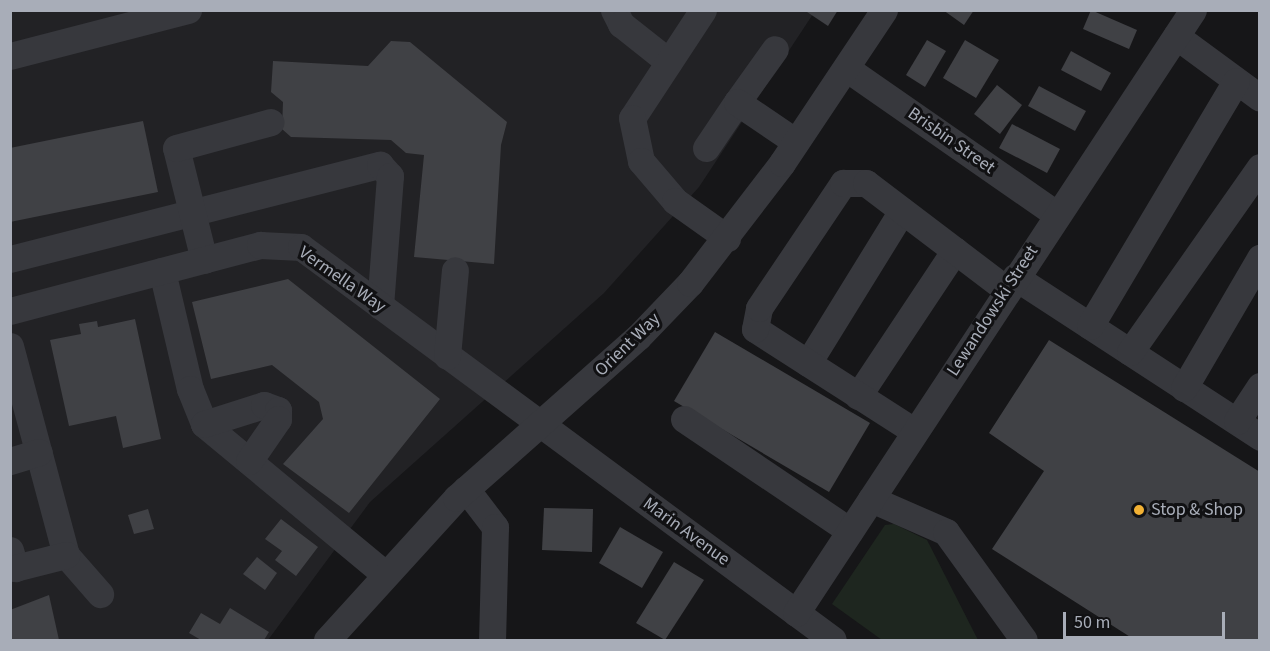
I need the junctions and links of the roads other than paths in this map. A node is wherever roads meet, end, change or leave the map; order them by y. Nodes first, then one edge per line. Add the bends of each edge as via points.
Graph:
1 (188, 10) edge
2 (614, 10) edge
3 (703, 10) edge
4 (884, 10) edge
5 (1193, 10) edge
6 (1176, 36) junction
7 (775, 50) dead end
8 (10, 56) edge
9 (669, 62) junction
10 (846, 68) junction
11 (1236, 81) junction
12 (1260, 98) edge
13 (737, 102) junction
14 (271, 122) dead end
15 (796, 142) junction
16 (706, 148) dead end
17 (1260, 168) edge
18 (192, 211) junction
19 (902, 211) junction
20 (1056, 214) junction
21 (727, 238) junction
22 (955, 250) junction
23 (1260, 258) edge
24 (10, 259) edge
25 (204, 260) junction
26 (456, 270) dead end
27 (162, 271) junction
28 (1011, 283) junction
29 (380, 306) junction
30 (10, 311) edge
31 (1090, 326) junction
32 (10, 346) edge
33 (1130, 352) junction
34 (447, 356) junction
35 (808, 363) junction
36 (1260, 386) edge
37 (1184, 388) junction
38 (858, 396) junction
39 (684, 419) dead end
40 (1237, 422) junction
41 (537, 423) junction
42 (204, 424) junction
43 (915, 431) junction
44 (1260, 436) edge
45 (39, 452) junction
46 (10, 461) edge
47 (249, 461) junction
48 (466, 489) junction
49 (871, 499) junction
50 (850, 531) junction
51 (10, 550) edge
52 (66, 555) junction
53 (386, 575) junction
54 (100, 594) dead end
55 (796, 613) junction
56 (327, 640) edge
57 (492, 640) edge
58 (833, 640) edge
59 (1024, 640) edge

1 - 8 street
2 - 9 street via 621,24
3 - 9 street
4 - 10 street, Orient Way
5 - 6 street, Lewandowski Street
6 - 11 street
6 - 20 street, Lewandowski Street
7 - 13 street
9 - 21 street via 632,118 640,160 675,201
10 - 15 street, Orient Way
10 - 20 street, Brisbin Street
11 - 12 street
11 - 31 street
13 - 15 street
13 - 16 street
14 - 18 street via 176,148
15 - 21 street, Orient Way
17 - 33 street
18 - 24 street
18 - 25 street
18 - 29 street via 380,165 390,176
19 - 22 street
19 - 35 street
19 - 35 street via 866,183 843,183 759,308 755,329
20 - 28 street, Lewandowski Street
21 - 41 street, Orient Way via 638,337
22 - 28 street
22 - 38 street
23 - 37 street
25 - 27 street, Vermella Way
25 - 29 street, Vermella Way via 260,245 301,247
26 - 34 street
27 - 30 street, Vermella Way
27 - 42 street via 190,389
28 - 31 street
28 - 43 street, Lewandowski Street
29 - 34 street, Vermella Way
31 - 33 street
32 - 45 street
33 - 37 street
34 - 41 street, Vermella Way
35 - 38 street
36 - 40 street
37 - 40 street
38 - 43 street
39 - 50 street
40 - 44 street
41 - 48 street, Orient Way
41 - 55 street, Marin Avenue
42 - 47 street
42 - 47 street via 264,405 278,410 278,419
43 - 49 street, Lewandowski Street
45 - 46 street
45 - 52 street
47 - 53 street
48 - 53 street, Orient Way
48 - 57 street via 495,527
49 - 50 street, Lewandowski Street
49 - 59 street via 946,532
50 - 55 street, Lewandowski Street
51 - 52 street via 15,568
52 - 54 street
53 - 56 street, Orient Way
55 - 58 street, Marin Avenue

